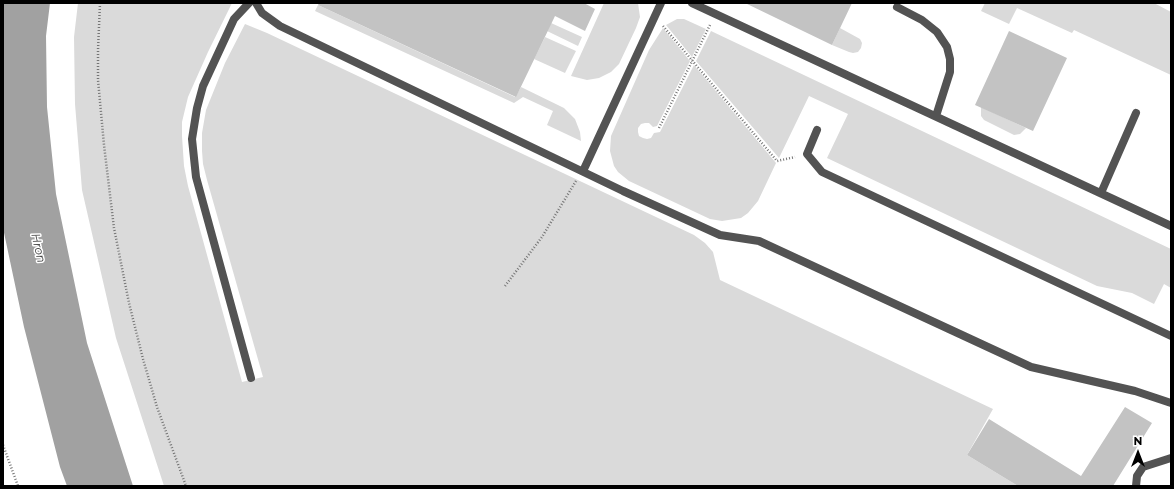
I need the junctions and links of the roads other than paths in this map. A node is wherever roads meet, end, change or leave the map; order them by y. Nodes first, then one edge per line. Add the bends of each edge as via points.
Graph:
1 (249, 3) edge
2 (256, 3) edge
3 (661, 3) edge
4 (694, 3) edge
5 (897, 7) dead end
6 (1136, 113) dead end
7 (936, 116) junction
8 (817, 130) dead end
9 (583, 170) junction
10 (1101, 193) junction
11 (1171, 226) edge
12 (1171, 336) edge
13 (252, 378) dead end
14 (1171, 403) edge
15 (1171, 458) edge
16 (1136, 486) edge

1 - 13 lane via 234,19 203,86 196,108 192,139 196,177
2 - 9 lane via 262,13 280,26
3 - 9 lane
4 - 7 lane
5 - 7 lane via 922,20 937,32 947,47 950,72
6 - 10 lane
7 - 10 lane
8 - 12 lane via 807,154 822,172
9 - 14 lane via 720,235 759,241 1031,367 1135,391
10 - 11 lane
15 - 16 lane via 1143,467 1137,476

